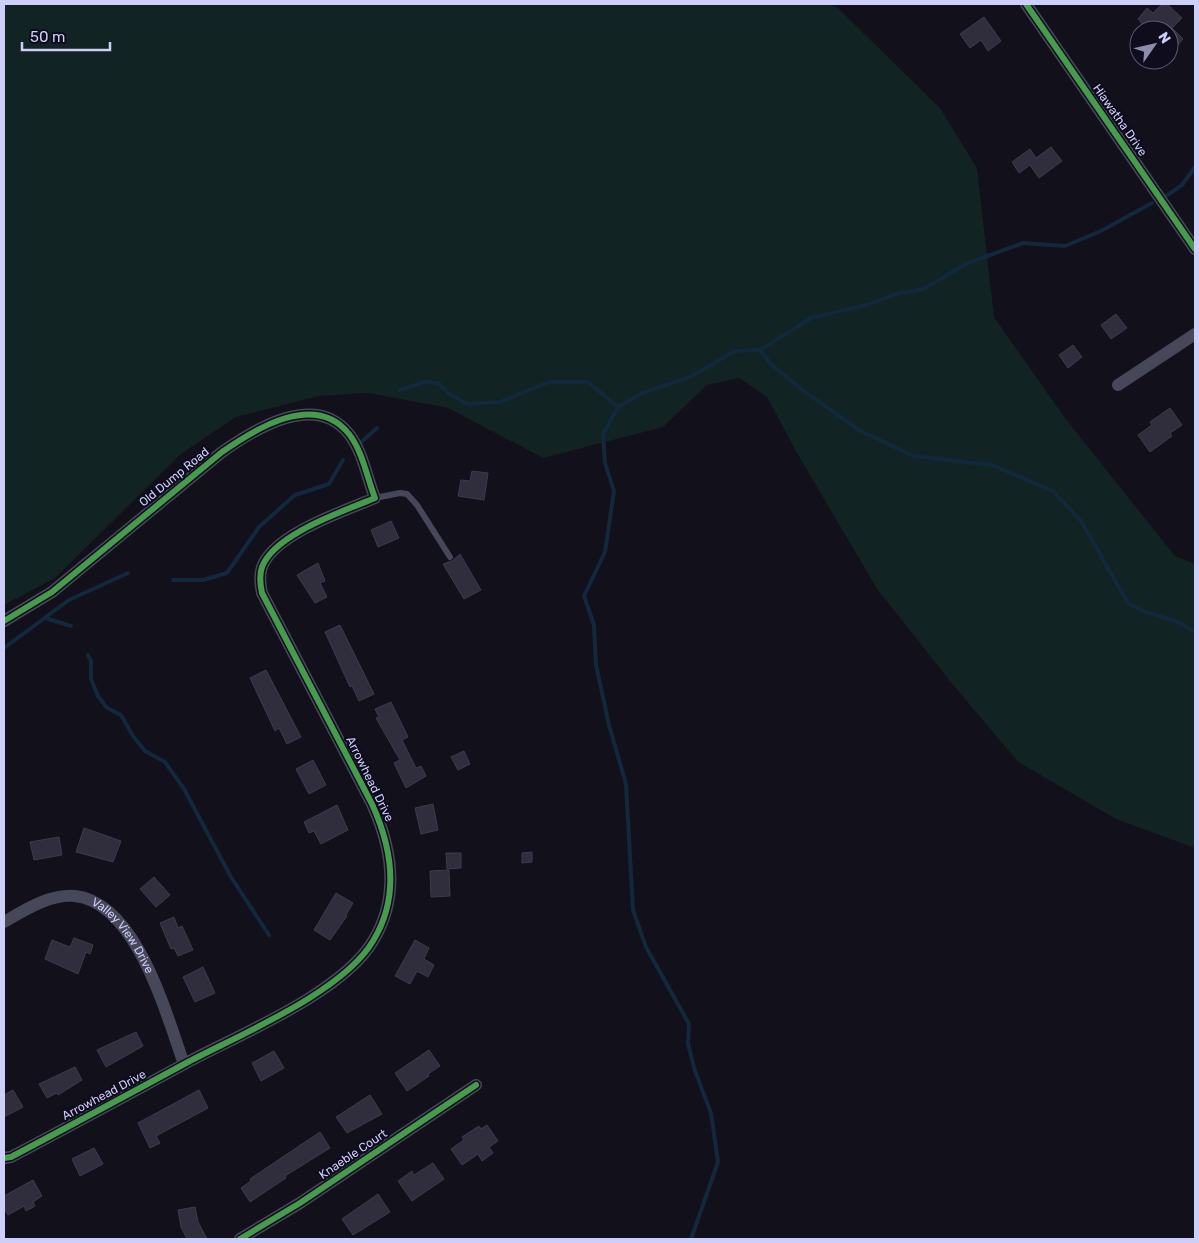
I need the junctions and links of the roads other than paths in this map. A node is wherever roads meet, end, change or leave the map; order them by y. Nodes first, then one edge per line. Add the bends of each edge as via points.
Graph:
1 (1026, 4) edge
2 (1195, 249) edge
3 (1195, 334) edge
4 (1118, 385) dead end
5 (374, 498) junction
6 (450, 557) dead end
7 (4, 621) edge
8 (4, 922) edge
9 (184, 1064) junction
10 (476, 1085) dead end
11 (4, 1158) edge
12 (240, 1239) edge

1 - 2 street, Hiawatha Drive
3 - 4 street
5 - 6 lane via 408,494
5 - 7 street, Old Dump Road via 362,458 349,434 339,424 327,418 306,415 284,418 243,437 222,452 52,592
5 - 9 street, Arrowhead Drive via 284,542 269,555 259,580 262,593 382,827 389,852 391,885 386,913 373,942 352,969 316,994
8 - 9 street, Valley View Drive via 42,902 74,896 89,900 113,915 147,968
9 - 11 street, Arrowhead Drive
10 - 12 street, Knaeble Court via 300,1203

